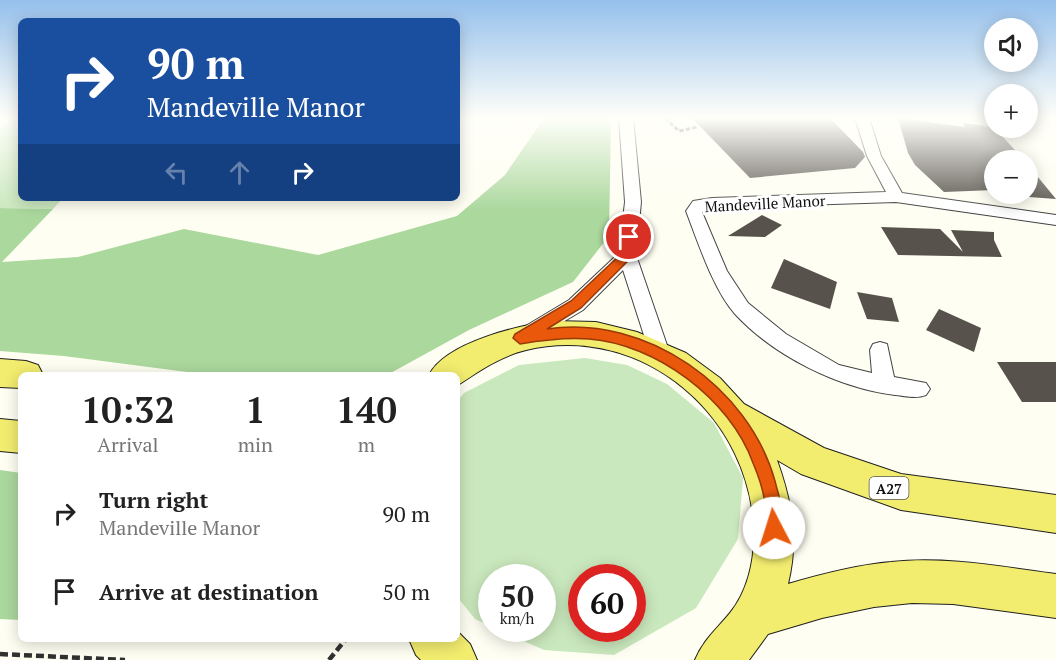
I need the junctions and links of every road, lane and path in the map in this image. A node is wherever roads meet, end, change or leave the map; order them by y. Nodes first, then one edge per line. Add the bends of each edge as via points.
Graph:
1 (629, 149) edge
2 (872, 149) edge
3 (896, 197) junction
4 (1056, 220) edge
5 (627, 255) junction
6 (520, 338) junction
7 (880, 350) dead end
8 (660, 354) junction
9 (450, 372) edge
10 (0, 373) edge
11 (18, 374) edge
12 (884, 385) junction
13 (919, 389) dead end
14 (736, 416) junction
15 (0, 435) edge
16 (18, 436) edge
17 (1056, 514) edge
18 (1056, 596) edge
19 (754, 617) junction
20 (344, 642) edge
21 (435, 642) edge
22 (0, 654) edge
23 (125, 660) edge
24 (329, 660) edge
25 (454, 660) edge
26 (718, 660) edge

1 - 5 street via 633,202
2 - 3 street
3 - 4 street, Mandeville Manor
3 - 12 street, Mandeville Manor via 712,203 694,211 718,272 741,308 779,340 834,372
5 - 6 street via 576,305
5 - 8 street
6 - 8 main road, A27 via 590,334
6 - 9 main road, A27 via 481,352
7 - 12 street
8 - 14 main road, A27 via 701,380
10 - 11 main road
12 - 13 street, Mandeville Manor
14 - 17 main road, A27 via 814,462 900,492
14 - 19 main road, A27 via 761,459 774,510 773,564
15 - 16 main road
18 - 19 main road via 971,584 894,583 825,594
19 - 26 main road, A27
20 - 24 path
21 - 25 main road
22 - 23 path

